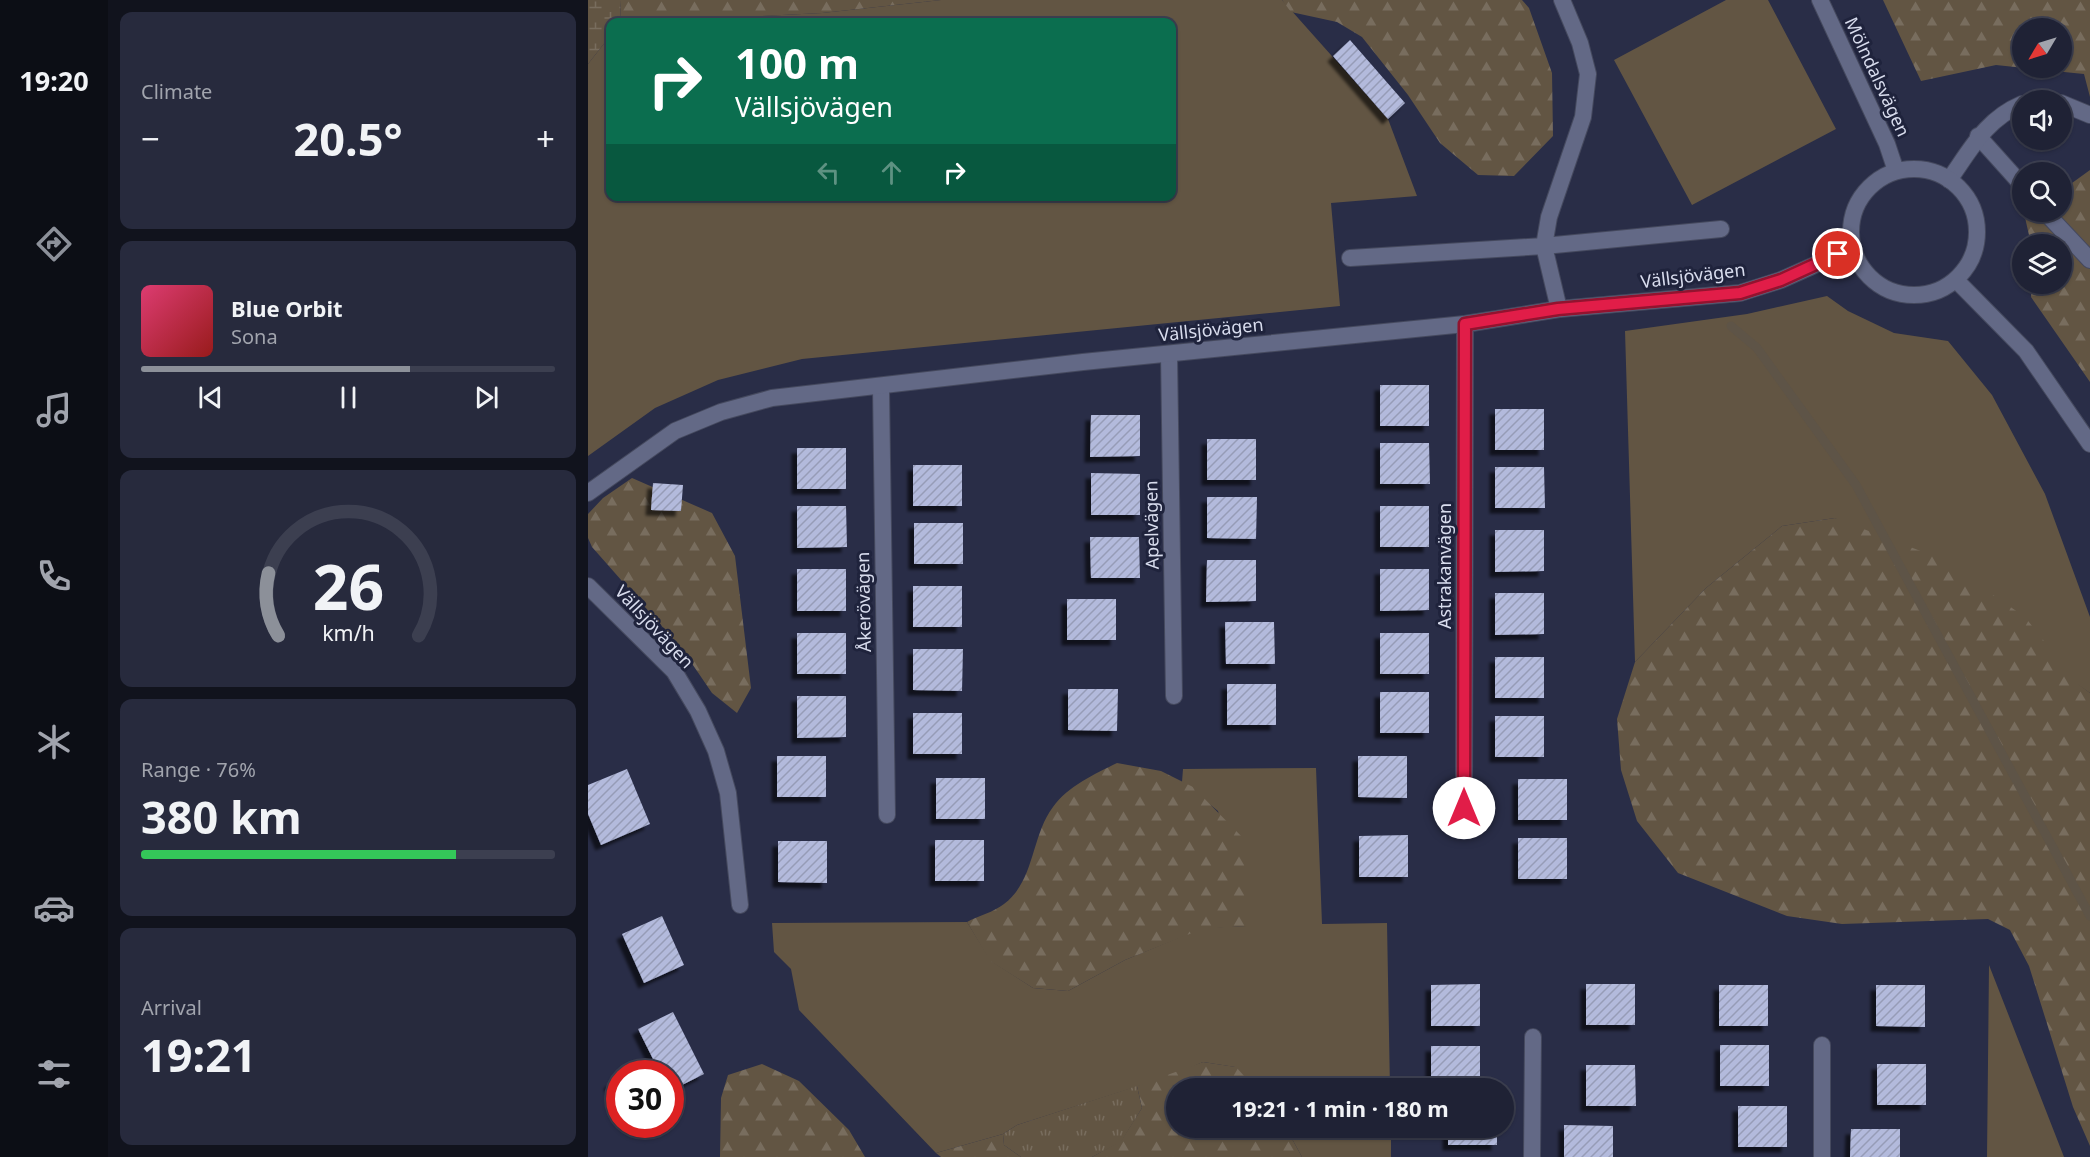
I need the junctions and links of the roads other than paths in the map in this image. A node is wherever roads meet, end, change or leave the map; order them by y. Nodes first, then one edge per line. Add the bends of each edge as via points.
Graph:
1 (1562, 0) edge
2 (1820, 0) edge
3 (2012, 108) edge
4 (2072, 108) edge
5 (2090, 115) edge
6 (1978, 136) junction
7 (1896, 171) junction
8 (2012, 175) edge
9 (1949, 180) junction
10 (2054, 222) edge
11 (1721, 229) dead end
12 (1544, 246) junction
13 (1853, 248) junction
14 (1350, 258) dead end
15 (2090, 260) edge
16 (1956, 280) junction
17 (1558, 309) junction
18 (1465, 324) junction
19 (1169, 354) junction
20 (881, 388) junction
21 (2090, 444) edge
22 (588, 493) edge
23 (588, 586) edge
24 (1174, 696) dead end
25 (1464, 808) dead end
26 (886, 815) dead end
27 (740, 905) dead end
28 (1533, 1037) dead end
29 (1822, 1045) dead end
30 (1532, 1157) edge
31 (1822, 1157) edge

1 - 12 street via 1588,74 1582,117 1549,217
2 - 7 street, Mölndalsvägen
3 - 6 street
4 - 5 street
6 - 8 street
6 - 9 street
7 - 9 street via 1924,169
7 - 13 street via 1877,181 1856,206 1851,226
9 - 16 street via 1969,201 1978,228 1973,256
10 - 15 street
11 - 12 street
12 - 14 street
12 - 17 street
13 - 16 street via 1865,273 1895,293 1932,293
13 - 17 street, Vällsjövägen via 1781,280 1740,293
16 - 21 street via 2026,351
17 - 18 street, Vällsjövägen
18 - 19 street, Vällsjövägen
18 - 25 street, Astrakanvägen
19 - 20 street, Vällsjövägen
19 - 24 street, Apelvägen
20 - 22 street, Vällsjövägen via 772,398 721,412 675,431
20 - 26 street, Åkerövägen
23 - 27 street, Vällsjövägen via 674,671 698,711 716,751 728,793
28 - 30 street
29 - 31 street

